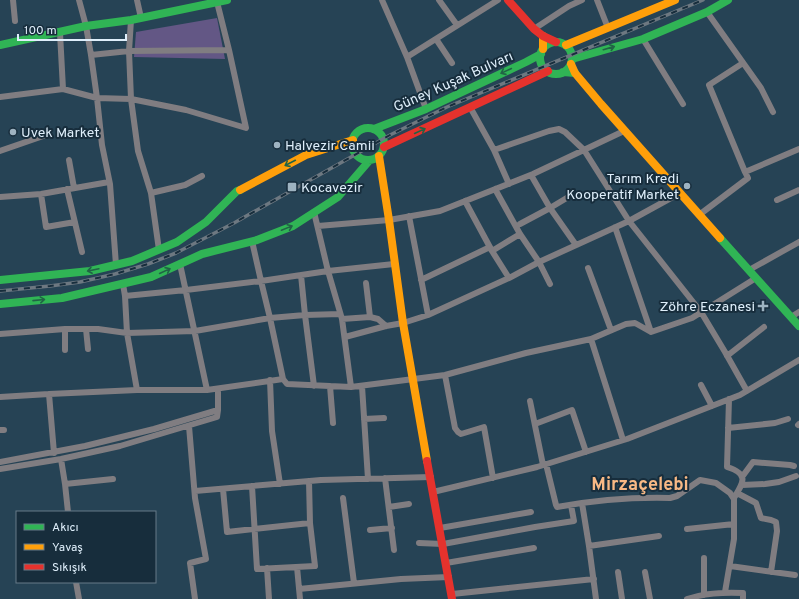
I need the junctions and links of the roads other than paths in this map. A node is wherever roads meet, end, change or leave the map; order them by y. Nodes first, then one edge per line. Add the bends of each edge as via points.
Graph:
1 (13, 0) edge
2 (79, 0) edge
3 (137, 0) edge
4 (227, 0) edge
5 (382, 0) edge
6 (440, 0) edge
7 (498, 0) edge
8 (508, 0) edge
9 (582, 0) edge
10 (597, 0) edge
11 (675, 0) edge
12 (728, 0) edge
13 (216, 2) junction
14 (707, 12) junction
15 (141, 18) junction
16 (15, 20) dead end
17 (131, 20) junction
18 (457, 25) junction
19 (86, 26) junction
20 (608, 28) junction
21 (534, 29) junction
22 (60, 33) junction
23 (543, 36) junction
24 (436, 39) junction
25 (642, 39) junction
26 (556, 42) junction
27 (0, 45) edge
28 (566, 45) junction
29 (229, 50) junction
30 (129, 51) junction
31 (542, 51) junction
32 (91, 55) junction
33 (407, 57) junction
34 (571, 62) junction
35 (743, 63) junction
36 (452, 64) dead end
37 (548, 71) junction
38 (563, 72) junction
39 (575, 73) junction
40 (63, 89) junction
41 (0, 98) edge
42 (97, 98) junction
43 (131, 99) junction
44 (683, 104) dead end
45 (470, 107) junction
46 (426, 108) junction
47 (773, 112) dead end
48 (374, 129) junction
49 (624, 131) junction
50 (49, 134) dead end
51 (353, 140) junction
52 (384, 147) junction
53 (494, 150) junction
54 (584, 150) junction
55 (799, 150) edge
56 (0, 151) edge
57 (379, 156) junction
58 (69, 160) dead end
59 (369, 160) junction
60 (745, 172) junction
61 (531, 175) junction
62 (202, 176) dead end
63 (109, 182) junction
64 (509, 184) junction
65 (74, 188) junction
66 (67, 189) junction
67 (495, 189) junction
68 (799, 190) edge
69 (151, 193) junction
70 (680, 193) junction
71 (41, 194) junction
72 (570, 196) dead end
73 (0, 197) edge
74 (777, 200) dead end
75 (465, 201) junction
76 (550, 208) junction
77 (314, 212) junction
78 (699, 214) junction
79 (409, 216) junction
80 (389, 220) junction
81 (629, 221) junction
82 (75, 222) junction
83 (520, 224) dead end
84 (318, 226) junction
85 (615, 227) junction
86 (520, 234) junction
87 (252, 241) junction
88 (799, 242) edge
89 (576, 245) junction
90 (491, 249) junction
91 (159, 250) junction
92 (82, 252) dead end
93 (539, 262) junction
94 (180, 264) junction
95 (394, 264) junction
96 (116, 265) junction
97 (588, 268) dead end
98 (749, 270) junction
99 (328, 271) junction
100 (301, 275) junction
101 (510, 278) junction
102 (756, 278) junction
103 (0, 280) edge
104 (421, 280) junction
105 (261, 281) junction
106 (366, 283) dead end
107 (123, 284) junction
108 (550, 284) dead end
109 (186, 290) junction
110 (125, 296) junction
111 (0, 304) edge
112 (701, 312) junction
113 (799, 312) edge
114 (304, 315) junction
115 (428, 315) junction
116 (341, 316) junction
117 (370, 317) junction
118 (791, 317) junction
119 (270, 318) junction
120 (403, 323) junction
121 (386, 326) junction
122 (799, 326) edge
123 (764, 327) dead end
124 (65, 329) junction
125 (86, 329) junction
126 (611, 330) junction
127 (195, 331) junction
128 (651, 332) junction
129 (127, 333) junction
130 (0, 334) edge
131 (344, 337) junction
132 (591, 339) junction
133 (88, 349) dead end
134 (66, 350) dead end
135 (727, 356) junction
136 (799, 360) edge
137 (445, 375) junction
138 (283, 379) junction
139 (412, 379) junction
140 (270, 380) junction
141 (314, 386) junction
142 (330, 386) junction
143 (362, 386) junction
144 (701, 386) dead end
145 (351, 387) junction
146 (218, 388) junction
147 (137, 390) junction
148 (207, 390) junction
149 (747, 391) junction
150 (49, 394) junction
151 (0, 397) edge
152 (729, 399) junction
153 (530, 401) dead end
154 (712, 406) junction
155 (218, 410) junction
156 (384, 418) dead end
157 (364, 419) junction
158 (788, 419) dead end
159 (333, 423) dead end
160 (534, 424) junction
161 (188, 426) junction
162 (728, 428) junction
163 (623, 440) junction
164 (586, 452) junction
165 (54, 453) junction
166 (61, 459) junction
167 (0, 462) edge
168 (544, 465) junction
169 (794, 466) dead end
170 (0, 469) edge
171 (796, 476) dead end
172 (431, 477) junction
173 (742, 477) junction
174 (385, 478) junction
175 (494, 478) junction
176 (114, 479) dead end
177 (368, 479) junction
178 (309, 481) junction
179 (65, 484) junction
180 (280, 484) junction
181 (742, 484) junction
182 (252, 486) junction
183 (224, 489) junction
184 (195, 491) junction
185 (433, 492) junction
186 (735, 496) junction
187 (343, 498) dead end
188 (582, 502) junction
189 (409, 504) dead end
190 (571, 505) junction
191 (389, 507) junction
192 (68, 511) edge
193 (531, 512) dead end
194 (310, 522) junction
195 (734, 524) junction
196 (392, 528) junction
197 (440, 528) junction
198 (255, 529) junction
199 (688, 529) dead end
200 (370, 530) dead end
201 (659, 536) dead end
202 (419, 543) dead end
203 (443, 544) junction
204 (589, 546) junction
205 (534, 548) dead end
206 (394, 550) dead end
207 (704, 558) dead end
208 (446, 563) junction
209 (730, 566) junction
210 (297, 567) junction
211 (267, 568) junction
212 (618, 572) dead end
213 (645, 572) dead end
214 (771, 572) junction
215 (795, 575) dead end
216 (449, 577) junction
217 (594, 579) junction
218 (76, 583) edge
219 (354, 583) junction
220 (299, 589) junction
221 (725, 592) junction
222 (452, 596) edge
223 (707, 596) edge
224 (79, 599) edge
225 (195, 599) edge
226 (269, 599) edge
227 (300, 599) edge
228 (596, 599) edge
229 (622, 599) edge
230 (650, 599) edge
231 (687, 599) edge
232 (743, 599) edge

1 - 16 street
2 - 19 street
3 - 15 street
4 - 13 main road
5 - 33 street
6 - 18 street
7 - 18 street
8 - 21 main road
9 - 21 street
10 - 20 street
11 - 20 main road
12 - 14 main road
13 - 15 main road
13 - 29 street
14 - 25 main road
14 - 35 street
15 - 17 main road
17 - 19 main road
17 - 30 street
18 - 24 street
19 - 22 main road
19 - 32 street
20 - 28 main road
21 - 23 main road
22 - 27 main road
22 - 40 street
23 - 26 main road
23 - 31 main road
24 - 33 street
24 - 36 street
34 -> 25 main road
25 - 44 street
26 - 28 main road
26 - 31 main road via 546,45
28 - 34 main road via 572,54
29 - 30 street
29 - 43 street via 246,128 186,110
30 - 32 street
30 - 43 street
31 - 37 main road via 541,64
31 -> 46 main road, Güney Kuşak Bulvarı via 526,62
32 - 42 street
33 - 46 street
34 - 38 main road via 568,69
34 - 39 main road
35 - 47 street via 761,88
35 - 60 street via 709,85
37 - 38 main road via 558,74
37 - 45 main road
38 - 39 main road
39 - 49 main road
40 - 41 street
40 - 42 street
42 - 43 street
42 - 63 street
43 - 69 street via 138,151
52 -> 45 main road
45 - 53 street
46 - 48 main road, Güney Kuşak Bulvarı
48 - 51 main road via 359,131
48 - 52 main road via 382,136
49 - 54 street
49 - 70 main road
50 - 56 street
51 - 59 main road via 353,150 359,158
51 -> 91 main road via 306,155 237,191 206,222 177,242
52 - 57 main road
53 - 54 street via 559,129
53 - 64 street
54 - 61 street
54 - 81 street
55 - 60 street
57 - 59 main road
57 - 80 main road
58 - 65 street
59 - 77 main road via 338,197
60 - 78 street via 748,178
61 - 64 street
61 - 76 street
62 - 69 street via 185,186
63 - 65 street
63 - 96 street
64 - 67 street
65 - 66 street
66 - 71 street
66 - 82 street
67 - 75 street
67 - 86 street
68 - 74 street
69 - 91 street
70 - 78 main road
70 - 81 street
71 - 73 street
71 - 82 street via 46,227
72 - 76 street
75 - 79 street via 440,211
75 - 90 street
76 - 83 street
76 - 89 street
77 - 84 street
87 -> 77 main road via 293,226
78 - 98 main road
79 - 80 street
79 - 104 street
80 - 84 street
80 - 95 main road
81 - 85 street
81 - 112 street
82 - 92 street
84 - 99 street
85 - 89 street
85 - 128 street
86 - 90 street
86 - 93 street
87 - 94 main road via 202,254
87 - 105 street
88 - 98 street
89 - 93 street
90 - 101 street
90 - 104 street
91 - 96 main road
93 - 101 street
93 - 108 street
107 -> 94 main road via 151,278
94 - 109 street
95 - 99 street
95 - 120 main road
96 -> 103 main road via 90,271
97 - 126 street
98 - 102 main road
99 - 100 street
99 - 116 street
100 - 105 street
100 - 114 street
101 - 115 street
102 - 112 street
102 - 118 main road
104 - 115 street
105 - 109 street
105 - 119 street
106 - 117 street
107 - 110 street
111 -> 107 main road via 62,298
109 - 110 street
109 - 127 street
110 - 129 street
112 - 128 street via 692,318
112 - 135 street
113 - 118 street
114 - 116 street
114 - 119 street
114 - 141 street
115 - 120 street
116 - 117 street
116 - 131 street
117 - 121 street via 378,319
118 - 122 main road
119 - 127 street
119 - 138 street
120 - 121 street
120 - 139 main road
121 - 131 street
123 - 135 street
124 - 125 street
124 - 130 street
124 - 134 street
125 - 129 street
125 - 133 street
126 - 128 street via 635,323
126 - 132 street
127 - 129 street
127 - 148 street
129 - 147 street
131 - 145 street
132 - 137 street
132 - 163 street
135 - 149 street
136 - 149 street
137 - 139 street
137 - 175 street via 455,428 461,434 484,427
138 - 140 street
138 - 141 street via 287,384
139 - 143 street
139 - 172 main road
140 - 146 street
140 - 180 street via 272,431
141 - 142 street
142 - 145 street
142 - 159 street
143 - 145 street
143 - 157 street
144 - 154 street
146 - 148 street
146 - 155 street
147 - 148 street
147 - 150 street
149 - 152 street
150 - 151 street
150 - 165 street
152 - 154 street
152 - 162 street
153 - 160 street
154 - 163 street
155 - 161 street via 217,417
155 - 165 street via 146,431
156 - 157 street
157 - 177 street
158 - 162 street via 775,423
160 - 164 street via 572,410
160 - 168 street
161 - 166 street via 120,446
161 - 184 street
162 - 173 street via 727,467 735,469
163 - 164 street
164 - 168 street
165 - 167 street
166 - 170 street
166 - 179 street
168 - 175 street
168 - 190 street via 557,507
169 - 173 street via 753,462
171 - 181 street via 779,482
172 - 174 street
172 - 185 main road
173 - 181 street
174 - 177 street
174 - 191 street
175 - 185 street
176 - 179 street
177 - 178 street
178 - 180 street
178 - 194 street
179 - 192 street
180 - 182 street
181 - 186 street
182 - 183 street
182 - 198 street
183 - 184 street
183 - 198 street via 227,532
184 - 225 street via 206,559 190,563
185 - 197 main road
186 - 188 street via 716,483 700,480 670,498 619,498
186 - 195 street
186 - 214 street via 756,503 761,518 776,522
187 - 219 street
188 - 190 street
188 - 204 street
189 - 191 street
190 - 203 street via 574,521
191 - 196 street
193 - 197 street
194 - 198 street
194 - 210 street via 315,566
195 - 199 street
195 - 209 street
196 - 200 street
196 - 206 street
197 - 203 main road
198 - 211 street via 257,569
201 - 204 street
202 - 203 street
203 - 208 main road
204 - 217 street
205 - 208 street
207 - 223 street
208 - 216 main road
209 - 214 street
209 - 221 street
210 - 211 street
210 - 220 street
211 - 226 street
212 - 229 street
213 - 230 street
214 - 215 street
216 - 219 street
216 - 222 main road
217 - 222 street
217 - 228 street
218 - 224 street
219 - 220 street
220 - 227 street
221 - 223 street
221 - 232 street via 743,593
223 - 231 street

